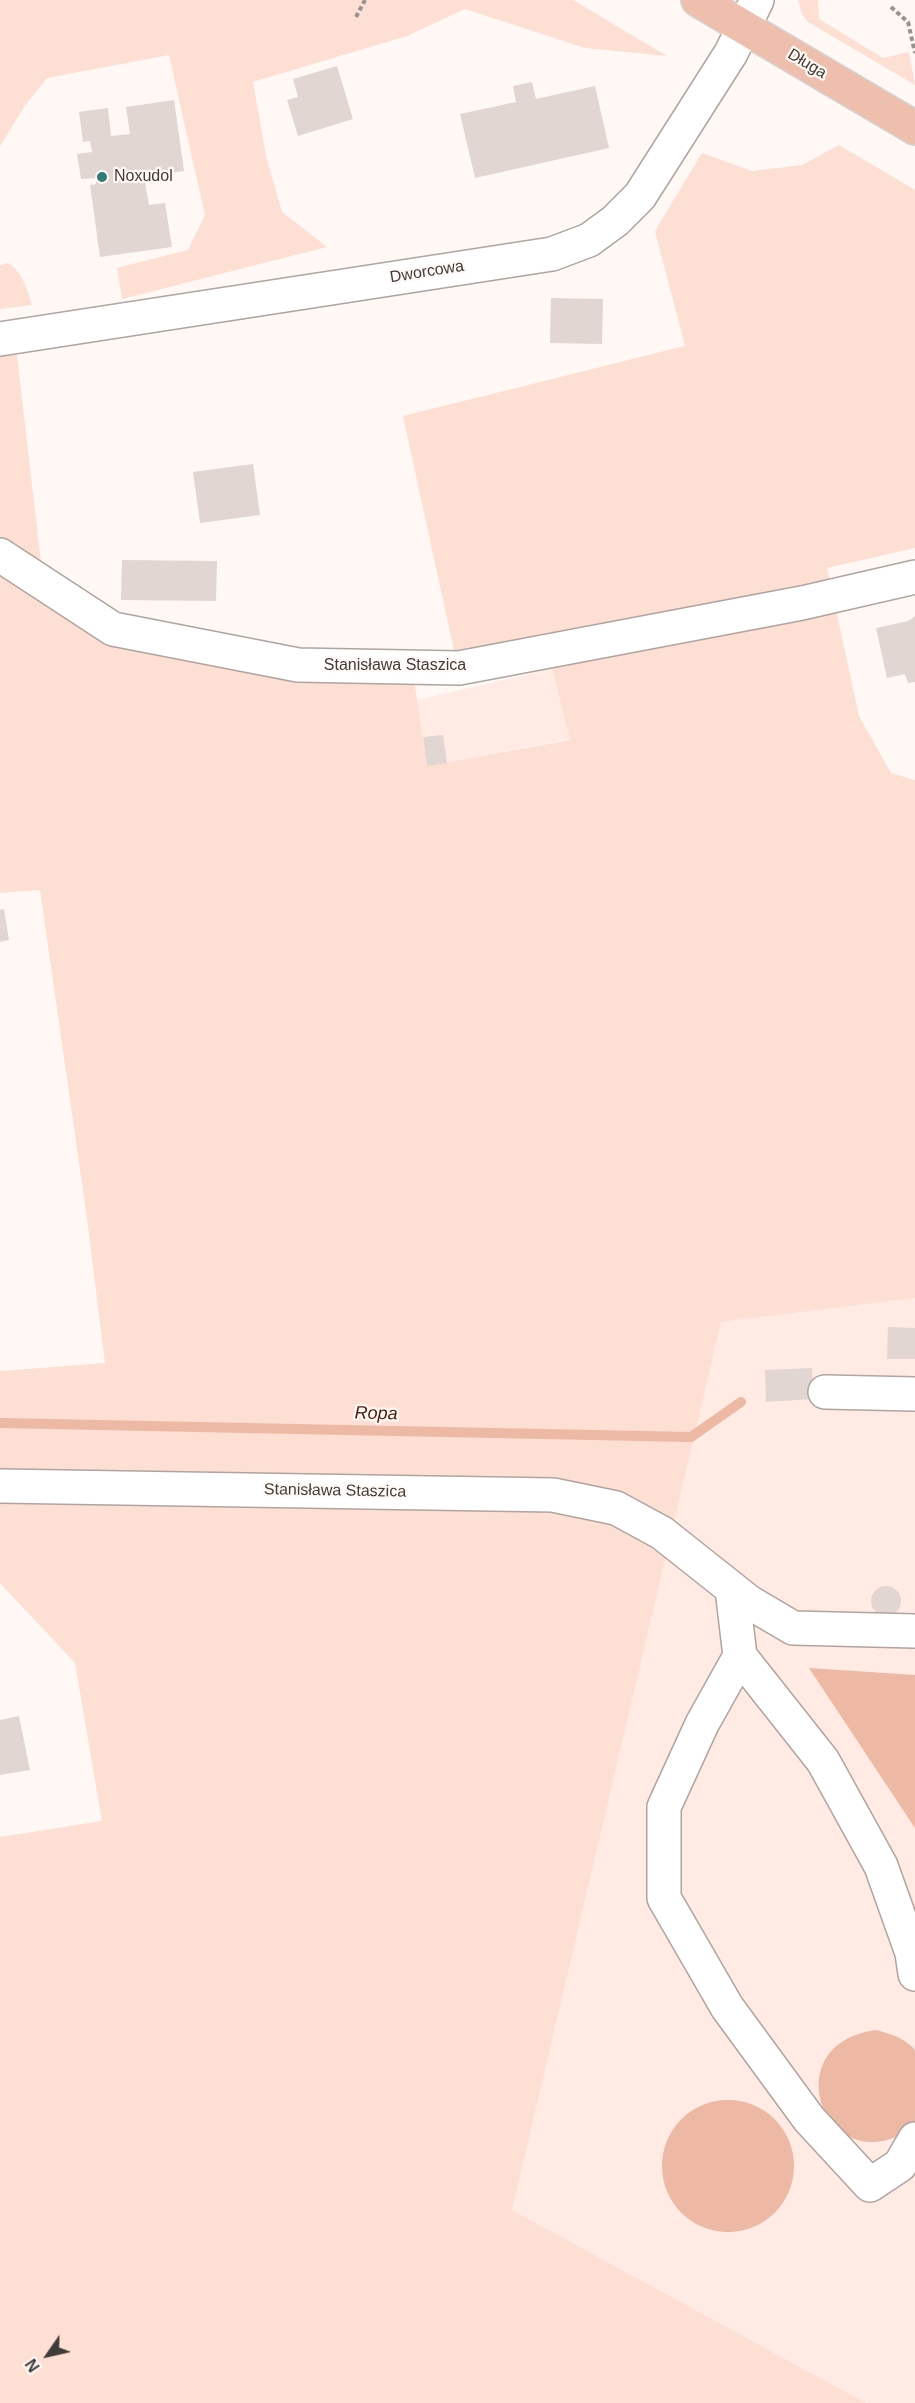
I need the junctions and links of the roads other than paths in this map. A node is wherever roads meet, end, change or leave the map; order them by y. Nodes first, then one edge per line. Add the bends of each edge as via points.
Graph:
1 (698, 0) edge
2 (750, 13) edge
3 (915, 128) edge
4 (0, 339) edge
5 (0, 555) edge
6 (915, 577) edge
7 (825, 1392) dead end
8 (915, 1394) edge
9 (0, 1485) edge
10 (732, 1589) junction
11 (915, 1631) edge
12 (740, 1656) junction
13 (915, 1974) edge
14 (915, 2139) edge

1 - 2 main road, Długa
2 - 3 main road, Długa
2 - 4 street, Dworcowa via 731,53 640,196 589,240 552,254
5 - 6 street, Stanisława Staszica via 113,629 298,665 459,668 802,603
7 - 8 street
9 - 10 street, Stanisława Staszica via 553,1495 616,1508 662,1533
10 - 11 street, Stanisława Staszica via 793,1628
10 - 12 street
12 - 13 street via 823,1761 881,1866 912,1953
12 - 14 street via 702,1724 664,1807 664,1898 727,2007 809,2119 870,2185 900,2165

